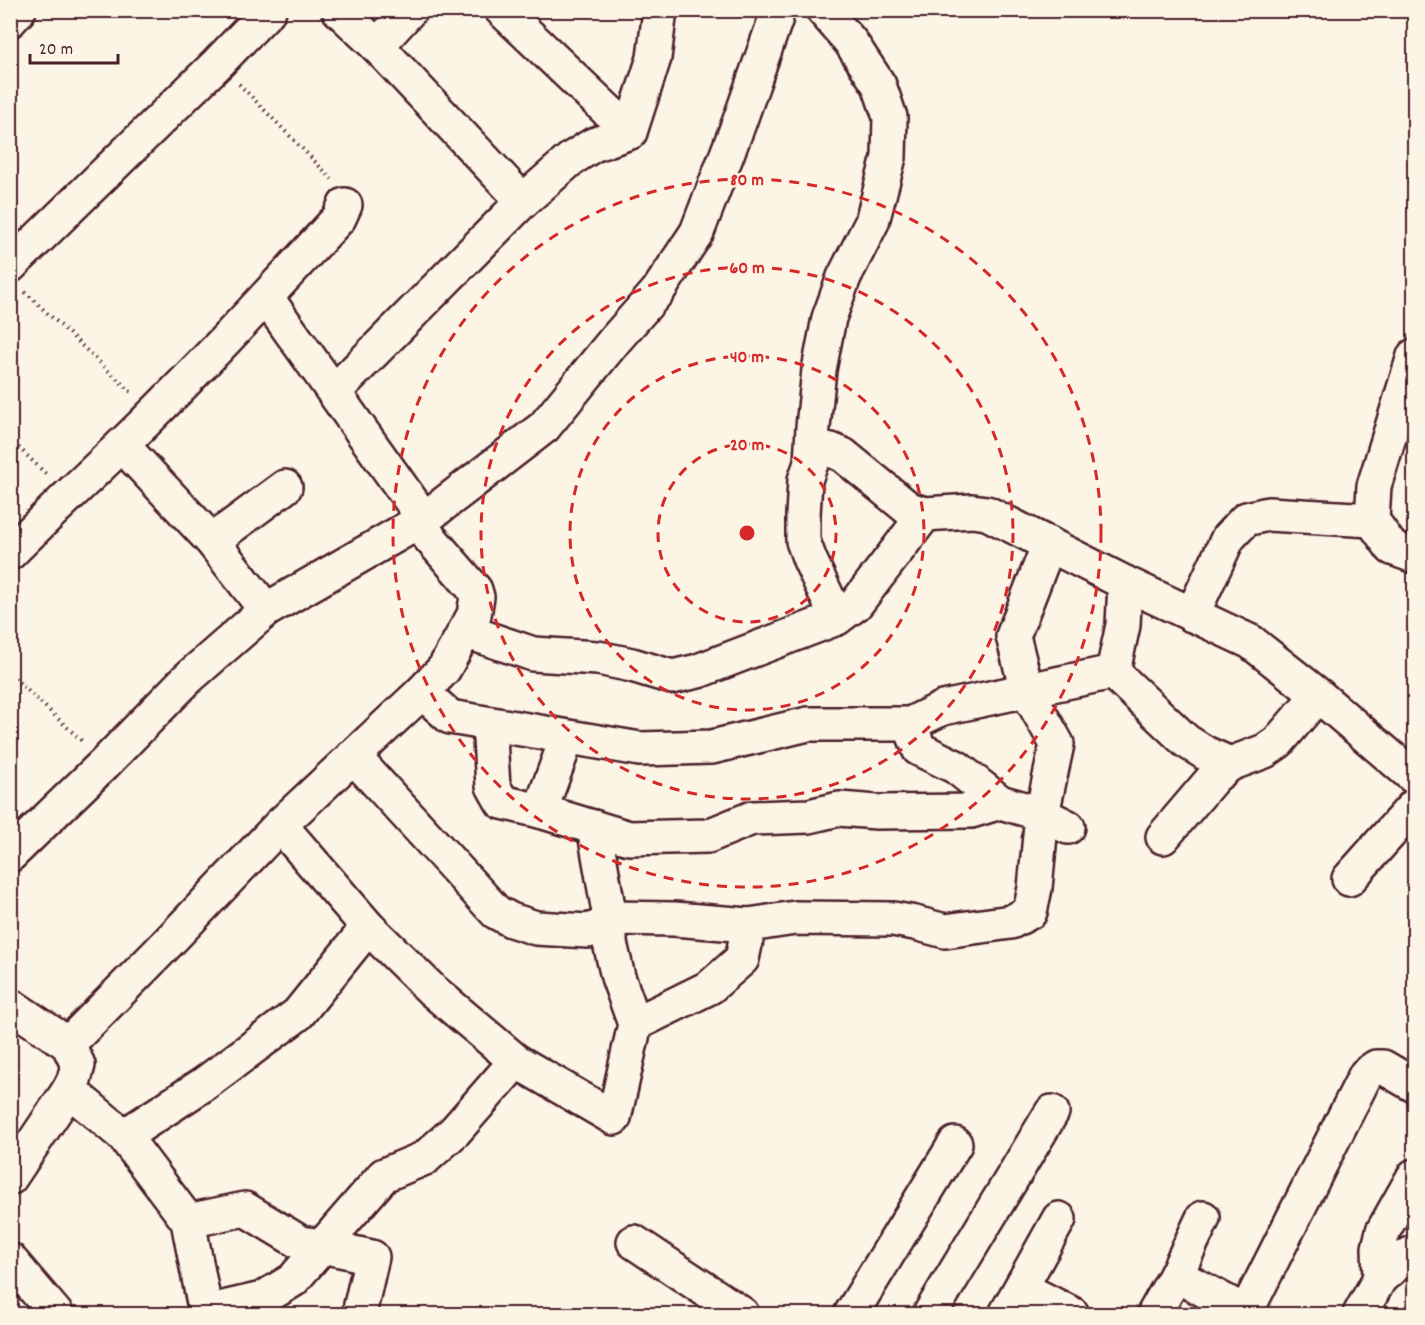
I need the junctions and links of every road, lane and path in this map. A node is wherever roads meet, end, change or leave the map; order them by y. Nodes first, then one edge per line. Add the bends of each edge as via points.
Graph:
1 (19, 10) edge
2 (269, 10) edge
3 (339, 10) edge
4 (410, 10) edge
5 (502, 10) edge
6 (660, 10) edge
7 (776, 10) edge
8 (824, 10) edge
9 (10, 20) edge
10 (377, 46) junction
11 (218, 63) junction
12 (630, 132) junction
13 (523, 201) junction
14 (345, 206) joint
15 (15, 276) edge
16 (266, 297) junction
17 (1414, 356) edge
18 (334, 392) junction
19 (153, 413) junction
20 (10, 438) edge
21 (122, 445) junction
22 (812, 463) junction
23 (285, 487) dead end
24 (68, 496) junction
25 (925, 514) junction
26 (1372, 520) junction
27 (421, 521) junction
28 (212, 541) junction
29 (1049, 544) junction
30 (10, 553) edge
31 (1414, 556) edge
32 (1125, 583) junction
33 (266, 610) junction
34 (1192, 615) junction
35 (837, 618) junction
36 (465, 631) junction
37 (1113, 672) junction
38 (10, 674) edge
39 (1027, 691) junction
40 (422, 692) junction
41 (1318, 695) junction
42 (489, 724) junction
43 (910, 724) junction
44 (567, 738) junction
45 (353, 756) junction
46 (105, 763) junction
47 (1230, 764) junction
48 (1414, 777) edge
49 (1000, 802) junction
50 (1414, 806) edge
51 (540, 811) junction
52 (1055, 820) junction
53 (280, 825) junction
54 (594, 827) junction
55 (1163, 837) dead end
56 (10, 855) edge
57 (1349, 879) dead end
58 (610, 918) junction
59 (749, 925) junction
60 (368, 927) junction
61 (10, 1005) edge
62 (635, 1024) junction
63 (68, 1044) junction
64 (516, 1061) junction
65 (1414, 1085) edge
66 (69, 1090) junction
67 (1052, 1112) dead end
68 (124, 1136) junction
69 (955, 1144) dead end
70 (1414, 1176) edge
71 (10, 1178) edge
72 (1203, 1218) dead end
73 (1059, 1219) dead end
74 (188, 1221) junction
75 (634, 1242) dead end
76 (322, 1246) junction
77 (1414, 1252) edge
78 (10, 1260) edge
79 (1176, 1275) junction
80 (1380, 1278) junction
81 (1013, 1301) edge
82 (206, 1313) edge
83 (56, 1314) edge
84 (359, 1314) edge
85 (742, 1314) edge
86 (852, 1314) edge
87 (930, 1314) edge
88 (1072, 1314) edge
89 (1154, 1314) edge
90 (1246, 1314) edge
91 (1360, 1314) edge

1 - 9 street
2 - 11 street
3 - 10 street
4 - 10 street
5 - 12 street
6 - 12 street via 654,58
7 - 27 street via 739,123 697,232 658,291 544,427
8 - 22 street via 879,86 890,117 889,157 872,222 844,277 829,318 819,370
10 - 13 street
11 - 14 path via 341,188
11 - 15 street
12 - 13 street via 593,145 571,159
13 - 18 street
14 - 16 street via 339,218
15 - 19 path
16 - 18 street
16 - 19 street
17 - 26 street via 1374,486
18 - 27 street
19 - 21 street
20 - 24 path
21 - 24 street
21 - 28 street
22 - 25 street via 821,451 843,455 909,509
22 - 35 street via 805,480 803,541
23 - 28 street
24 - 30 street
25 - 29 street via 987,513
25 - 35 street via 856,604
26 - 31 street via 1392,548
26 - 34 street via 1268,514 1246,519 1228,538
27 - 33 street
27 - 36 street via 475,590 474,615
28 - 33 street
29 - 32 street
29 - 39 street via 1013,636
32 - 34 street
32 - 37 street via 1123,625
33 - 46 street via 187,680
34 - 41 street via 1251,642
35 - 36 street via 698,671 672,677 598,658 533,654
36 - 40 street via 444,669
37 - 39 street
37 - 47 street via 1186,741
38 - 46 path
39 - 43 street via 942,708
39 - 52 street via 1057,744
40 - 42 street via 450,717
40 - 45 street
41 - 47 street via 1278,742
41 - 48 street
42 - 44 street
42 - 51 street via 493,786 502,802
43 - 44 street via 808,724 712,747 639,749
43 - 49 street via 919,749 956,767
44 - 51 street
45 - 53 street
45 - 58 street via 496,912 536,928 588,931
46 - 56 street
47 - 55 street
49 - 52 street
49 - 54 street via 971,811 839,809 809,816 752,818 708,836 629,838
50 - 57 street
51 - 54 street
52 - 59 street via 1030,912 1011,922 945,932 893,919 795,918
53 - 60 street
53 - 63 street
54 - 58 street
58 - 59 street
58 - 62 street via 610,943 618,978
59 - 62 street via 742,959 711,987
60 - 64 street via 432,990
60 - 68 street via 298,1014 204,1084
61 - 63 street
62 - 64 street via 614,1118
63 - 66 street via 78,1065
64 - 76 street via 454,1131 424,1158 384,1175
65 - 90 street via 1383,1067 1366,1074
66 - 68 street
66 - 71 street
67 - 87 street
68 - 74 street
69 - 86 street
70 - 80 street via 1383,1231
72 - 79 street
73 - 81 street
74 - 76 street via 245,1209 301,1243
74 - 82 street
75 - 85 street
76 - 82 street via 293,1280 262,1299
76 - 84 street via 372,1257
77 - 80 street
78 - 83 street
79 - 89 street
79 - 90 street
80 - 91 street
81 - 88 street

